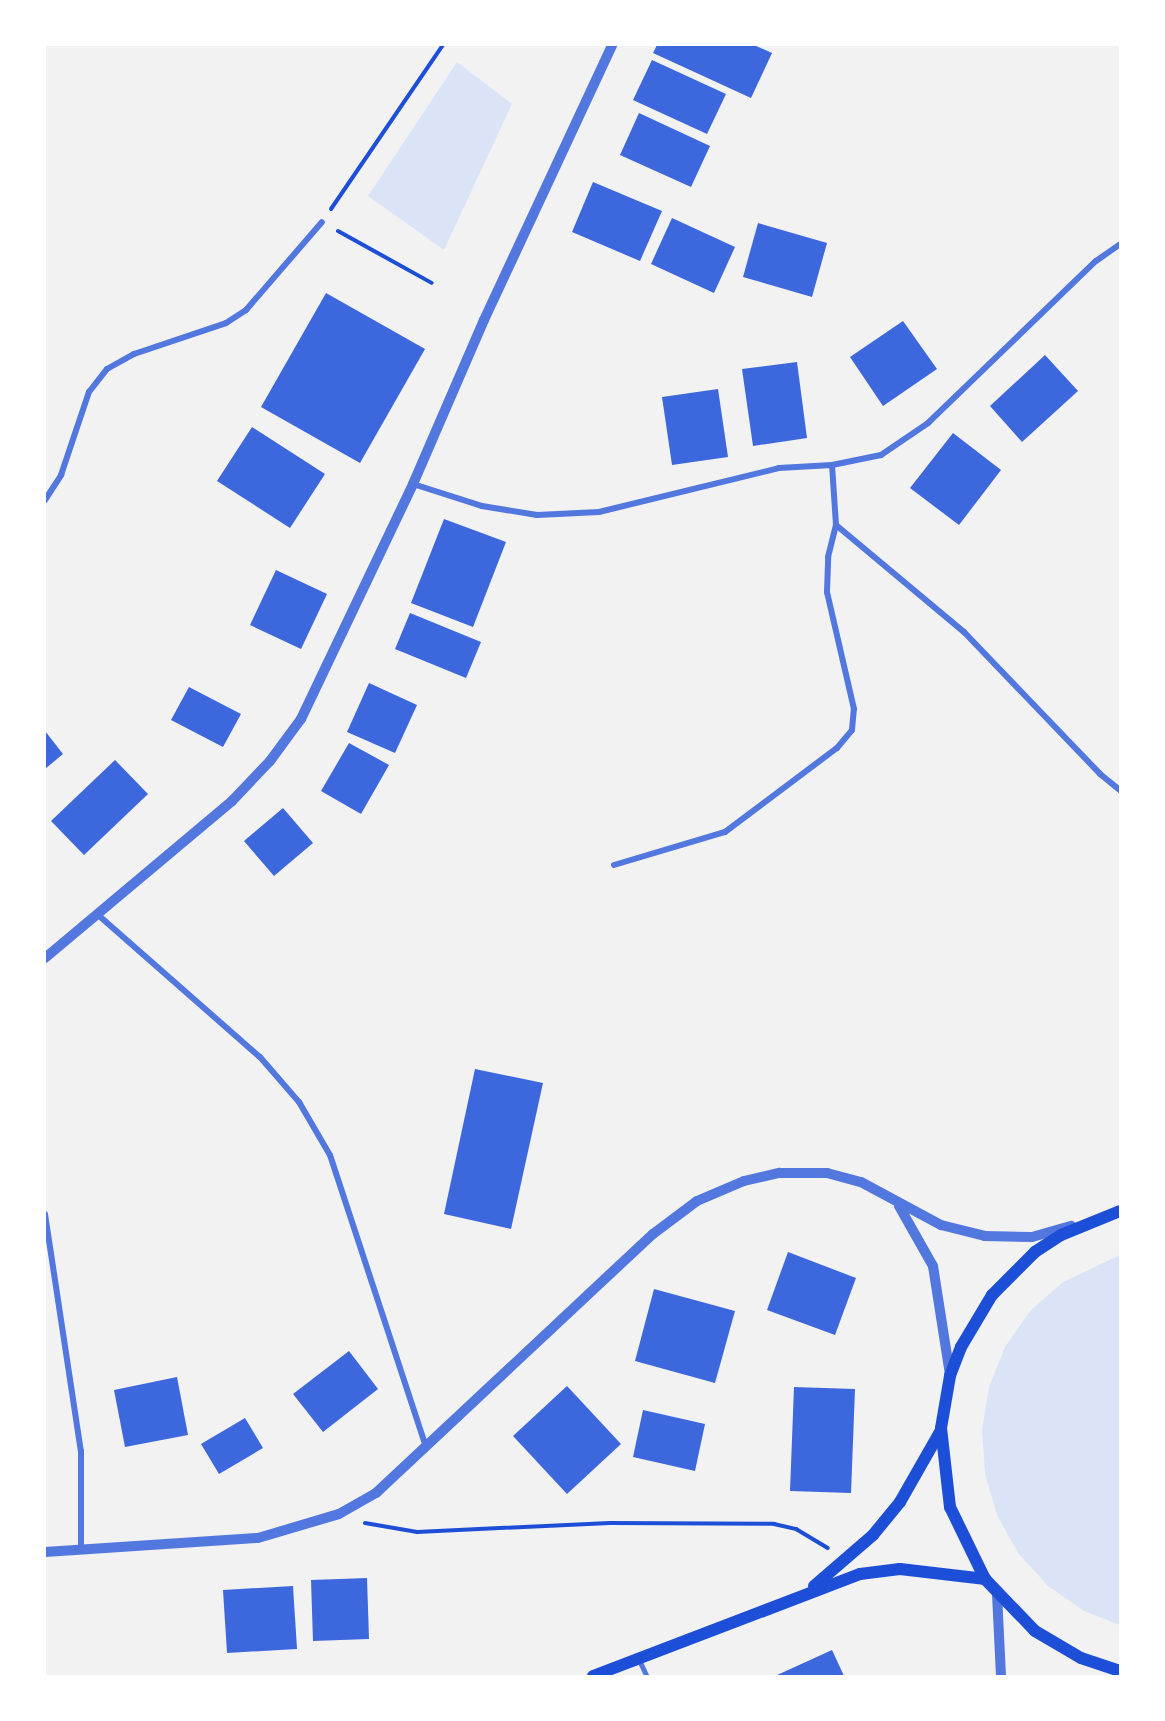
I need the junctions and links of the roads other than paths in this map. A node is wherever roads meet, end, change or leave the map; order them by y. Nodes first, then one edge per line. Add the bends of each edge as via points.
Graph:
1 (612, 45) edge
2 (322, 222) road end
3 (1120, 244) edge
4 (832, 465) junction
5 (413, 484) junction
6 (45, 500) edge
7 (836, 525) junction
8 (1120, 790) edge
9 (614, 865) dead end
10 (97, 914) junction
11 (45, 958) edge
12 (899, 1206) junction
13 (1120, 1211) edge
14 (45, 1214) edge
15 (1088, 1222) junction
16 (950, 1376) junction
17 (941, 1428) junction
18 (427, 1448) junction
19 (45, 1552) edge
20 (81, 1552) junction
21 (985, 1579) junction
22 (810, 1590) junction
23 (997, 1594) junction
24 (639, 1658) junction
25 (1120, 1671) edge
26 (593, 1676) edge
27 (647, 1676) edge
28 (1001, 1676) edge

1 - 5 street via 484,320
2 - 6 street via 246,310 226,323 144,350 107,369 89,393 65,464
3 - 4 street via 1096,261 928,423 881,455
4 - 5 street via 769,470 599,512 537,515 482,506
4 - 7 street
5 - 10 street via 301,719 270,761 232,801
7 - 8 street via 964,632
7 - 9 street via 828,557 827,592 854,709 852,730 837,748 725,832
10 - 11 street
10 - 18 street via 260,1057 299,1102 330,1155
12 - 15 street via 957,1231 985,1236 1032,1237
12 - 16 street via 933,1266
12 - 18 street via 861,1182 808,1171 744,1181 697,1201 653,1234
13 - 15 main road
14 - 20 street via 81,1451
15 - 16 main road via 1035,1252 992,1294 974,1320
16 - 17 main road
17 - 21 main road via 950,1507
17 - 22 main road via 900,1502
18 - 20 street via 376,1493 339,1514 258,1538
19 - 20 street
21 - 22 main road via 900,1569 860,1574
21 - 23 main road
22 - 24 main road
23 - 25 main road via 1035,1631 1058,1646
23 - 28 street
24 - 26 main road
24 - 27 lane

